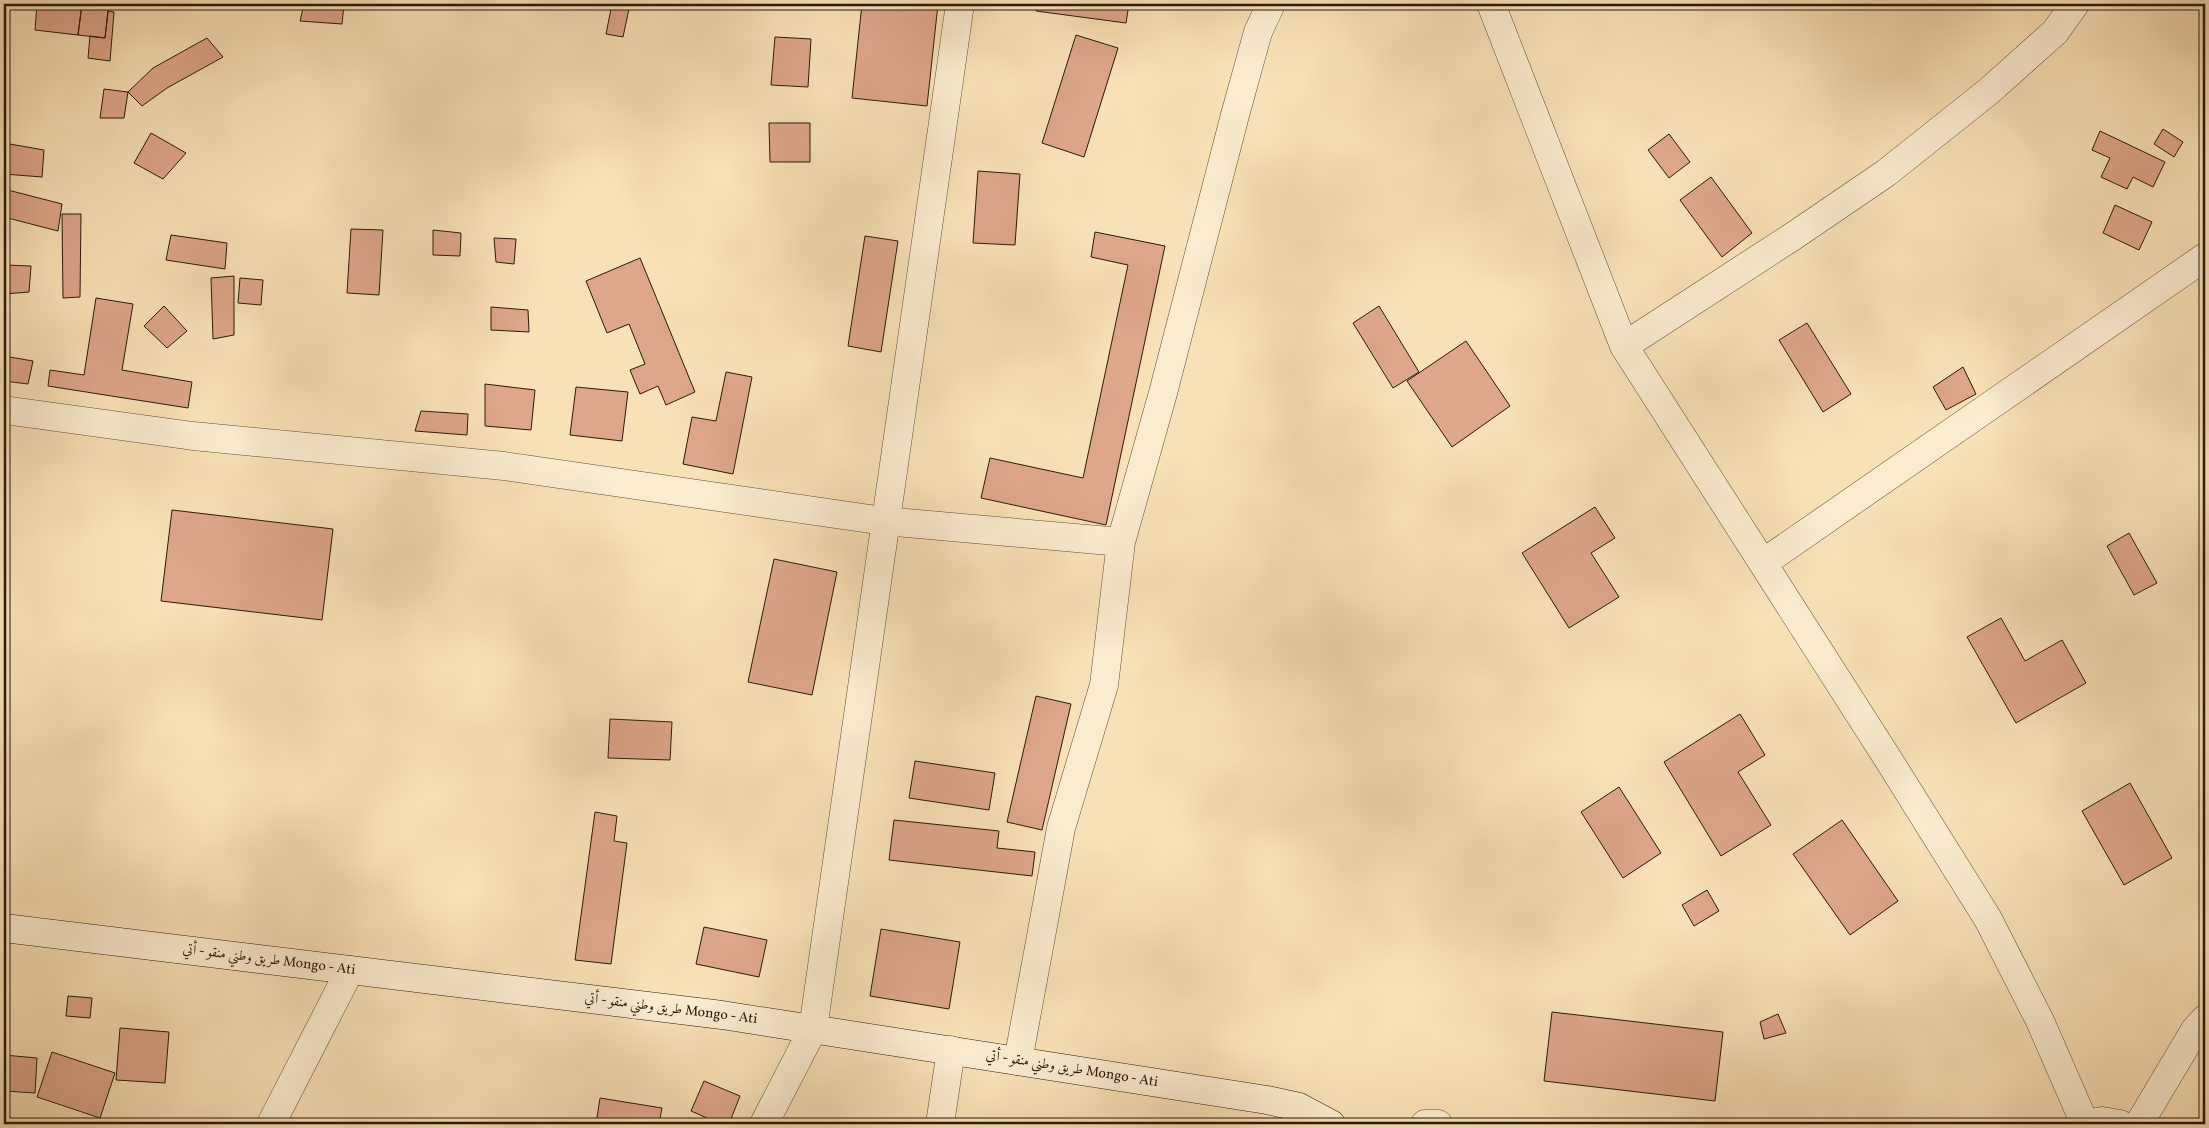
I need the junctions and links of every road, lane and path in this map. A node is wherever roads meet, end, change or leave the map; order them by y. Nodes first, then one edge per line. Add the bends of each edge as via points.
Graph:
1 (960, 4) edge
2 (1271, 4) edge
3 (1490, 4) edge
4 (2075, 4) edge
5 (2205, 257) edge
6 (1624, 346) junction
7 (4, 410) edge
8 (884, 521) junction
9 (1120, 542) junction
10 (1763, 563) junction
11 (4, 928) edge
12 (350, 970) junction
13 (2205, 1019) edge
14 (813, 1029) junction
15 (951, 1050) junction
16 (1018, 1061) junction
17 (272, 1124) edge
18 (764, 1124) edge
19 (940, 1124) edge
20 (1332, 1124) edge
21 (1425, 1124) edge
22 (1438, 1124) edge
23 (2085, 1124) edge
24 (2120, 1124) edge
25 (2139, 1124) edge

1 - 8 street
2 - 9 street via 1258,32 1163,393
3 - 6 street
4 - 6 street via 2055,32 1886,173
5 - 10 street
6 - 10 street
7 - 8 street via 193,436 504,466
8 - 9 street
8 - 14 street
9 - 16 street via 1104,685 1061,828
10 - 23 street via 1988,919 2040,1021
11 - 12 street, طريق وطني منقو - أتي Mongo - Ati
12 - 14 street, طريق وطني منقو - أتي Mongo - Ati
12 - 17 street
13 - 25 street via 2195,1030
14 - 15 street, طريق وطني منقو - أتي Mongo - Ati
14 - 18 street
15 - 16 street, طريق وطني منقو - أتي Mongo - Ati
15 - 19 street
16 - 20 street, طريق وطني منقو - أتي Mongo - Ati via 1267,1100 1299,1107
21 - 22 street
23 - 24 street via 2102,1121

